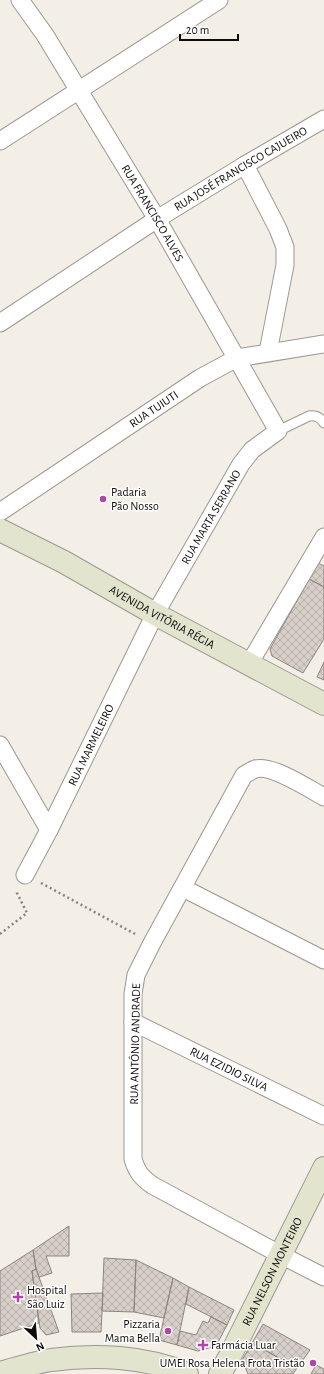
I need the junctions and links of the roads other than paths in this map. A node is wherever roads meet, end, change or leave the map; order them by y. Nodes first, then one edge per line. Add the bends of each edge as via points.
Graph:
1 (20, 0) edge
2 (219, 0) edge
3 (78, 91) junction
4 (323, 121) edge
5 (0, 141) edge
6 (245, 165) junction
7 (157, 219) junction
8 (0, 323) edge
9 (324, 344) edge
10 (268, 352) junction
11 (237, 358) junction
12 (324, 423) edge
13 (278, 430) junction
14 (0, 512) edge
15 (0, 530) edge
16 (324, 537) edge
17 (155, 614) junction
18 (249, 664) junction
19 (324, 704) edge
20 (0, 745) edge
21 (324, 797) edge
22 (50, 830) junction
23 (25, 875) road end
24 (183, 888) junction
25 (324, 960) edge
26 (133, 1022) junction
27 (324, 1116) edge
28 (324, 1168) edge
29 (281, 1255) junction
30 (324, 1277) edge
31 (50, 1367) edge
32 (143, 1368) edge
33 (0, 1373) edge
34 (187, 1374) edge
35 (220, 1374) edge

1 - 3 street, RUA FRANCISCO ALVES via 45,35
2 - 3 street
3 - 5 street
3 - 7 street, RUA FRANCISCO ALVES
4 - 6 street, RUA JOSÉ FRANCISCO CAJUEIRO
6 - 7 street, RUA JOSÉ FRANCISCO CAJUEIRO
6 - 10 street via 278,228 285,247 285,265
7 - 8 street, RUA JOSÉ FRANCISCO CAJUEIRO
7 - 11 street, RUA FRANCISCO ALVES
9 - 10 street, RUA TUIUTI
10 - 11 street, RUA TUIUTI
11 - 13 street, RUA FRANCISCO ALVES
11 - 14 street, RUA TUIUTI via 200,378
12 - 13 lane via 320,417 309,416
13 - 17 street, RUA MARTA SERRANO via 252,450 241,464
15 - 17 street, AVENIDA VITÓRIA RÉGIA via 64,562
16 - 18 street
17 - 18 street, AVENIDA VITÓRIA RÉGIA
17 - 22 street, RUA MARMELEIRO
18 - 19 street, AVENIDA VITÓRIA RÉGIA
20 - 22 street
21 - 24 street, RUA ANTÔNIO ANDRADE via 269,769 256,769 244,775
22 - 23 street, RUA MARMELEIRO
24 - 25 street
24 - 26 street, RUA ANTÔNIO ANDRADE via 136,975
26 - 27 street, RUA EZIDIO SILVA
26 - 29 street, RUA ANTÔNIO ANDRADE via 133,1159 139,1174 152,1185
28 - 29 street, RUA NELSON MONTEIRO
29 - 30 street, RUA ANTÔNIO ANDRADE
29 - 35 street, RUA NELSON MONTEIRO
31 - 32 street via 78,1357 105,1357 132,1360
31 - 33 street via 24,1366
32 - 34 street

